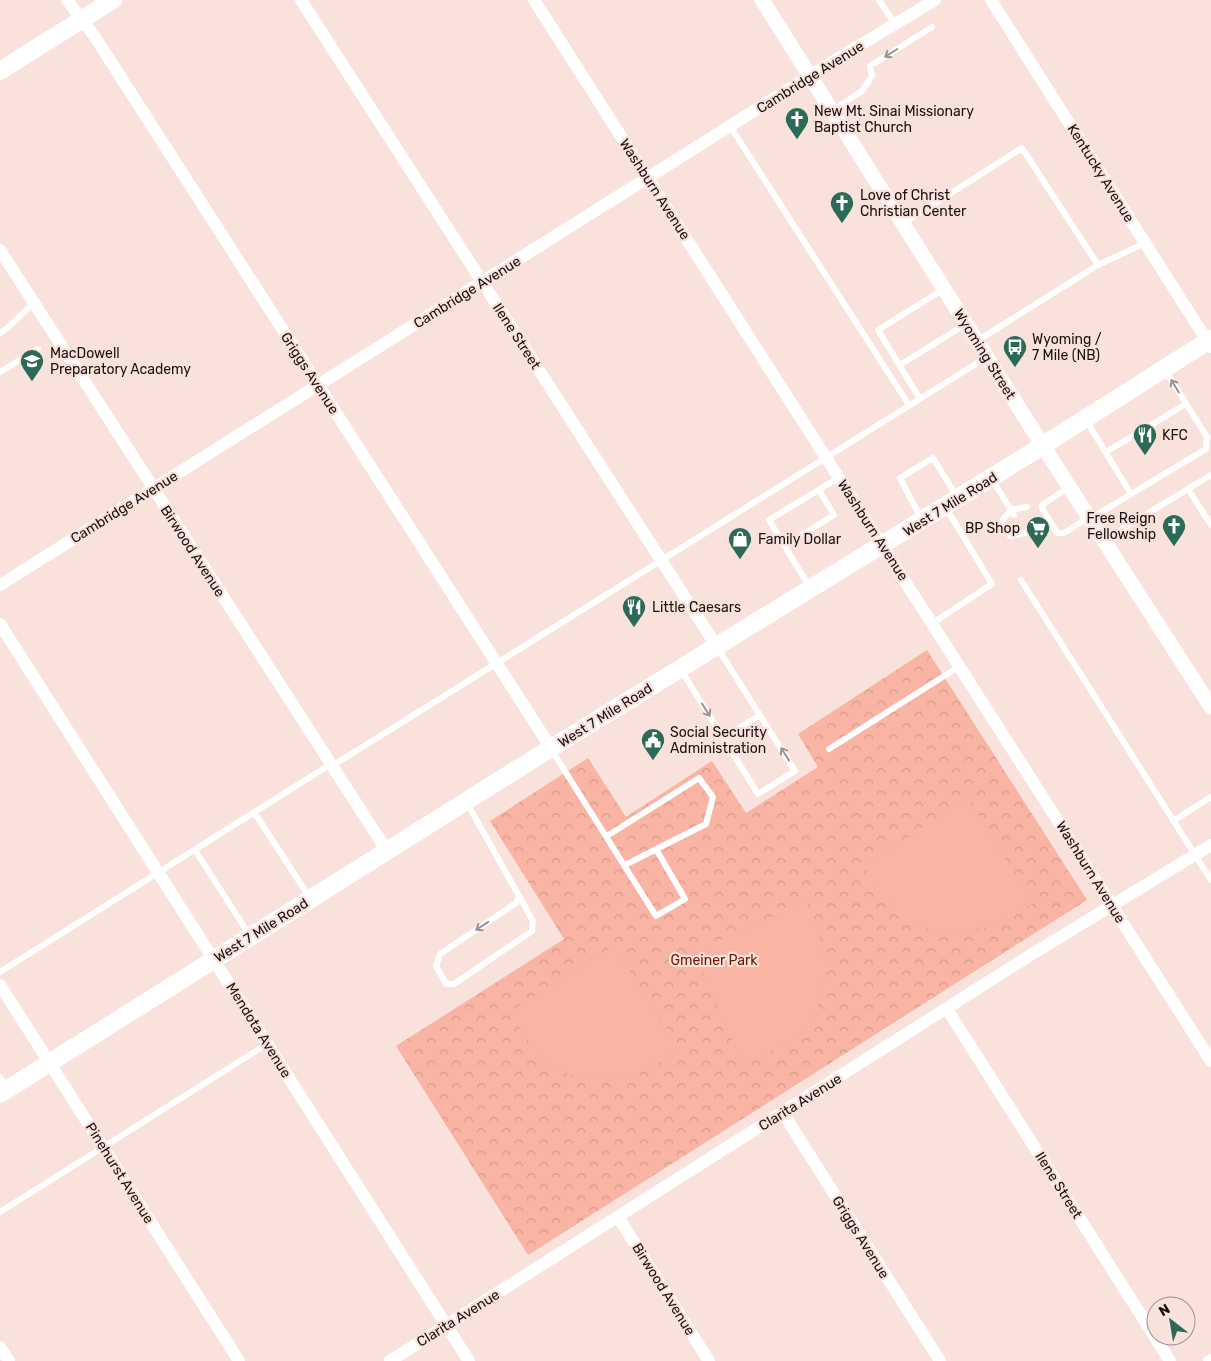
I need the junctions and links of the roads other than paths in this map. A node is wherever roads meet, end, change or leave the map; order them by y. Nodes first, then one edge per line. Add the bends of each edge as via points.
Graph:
1 (67, 0) edge
2 (113, 0) edge
3 (301, 0) edge
4 (534, 0) edge
5 (762, 0) edge
6 (879, 0) edge
7 (935, 0) edge
8 (991, 0) edge
9 (82, 20) junction
10 (895, 25) junction
11 (932, 27) dead end
12 (0, 71) edge
13 (810, 76) junction
14 (832, 110) junction
15 (730, 126) junction
16 (648, 178) junction
17 (903, 224) junction
18 (1145, 243) junction
19 (0, 250) edge
20 (1098, 265) junction
21 (483, 282) junction
22 (944, 289) junction
23 (34, 304) junction
24 (966, 324) junction
25 (0, 333) edge
26 (977, 341) junction
27 (1210, 342) edge
28 (38, 349) dead end
29 (987, 357) junction
30 (900, 365) junction
31 (1164, 368) junction
32 (0, 372) edge
33 (318, 385) junction
34 (920, 399) junction
35 (1186, 404) junction
36 (909, 405) junction
37 (1085, 419) junction
38 (1043, 446) junction
39 (1106, 452) junction
40 (826, 456) junction
41 (1211, 475) edge
42 (840, 477) junction
43 (991, 478) junction
44 (1069, 487) junction
45 (153, 488) junction
46 (1188, 489) junction
47 (819, 490) junction
48 (1131, 494) junction
49 (951, 503) junction
50 (1027, 507) dead end
51 (1013, 512) junction
52 (1048, 518) junction
53 (1089, 518) junction
54 (922, 521) junction
55 (1036, 521) dead end
56 (1001, 522) dead end
57 (1211, 526) edge
58 (1024, 530) junction
59 (1010, 536) dead end
60 (1104, 540) junction
61 (883, 545) junction
62 (784, 546) junction
63 (661, 560) junction
64 (1021, 580) dead end
65 (0, 585) edge
66 (811, 590) junction
67 (933, 623) junction
68 (0, 624) edge
69 (717, 646) junction
70 (496, 663) junction
71 (960, 666) junction
72 (680, 669) junction
73 (1211, 707) edge
74 (760, 714) junction
75 (723, 738) junction
76 (551, 748) junction
77 (829, 749) dead end
78 (332, 765) junction
79 (1211, 797) edge
80 (466, 802) junction
81 (254, 812) junction
82 (1173, 821) junction
83 (607, 836) junction
84 (1211, 845) edge
85 (656, 849) junction
86 (195, 850) junction
87 (387, 851) junction
88 (1195, 855) junction
89 (624, 865) junction
90 (158, 872) junction
91 (1211, 880) edge
92 (519, 896) junction
93 (310, 899) junction
94 (1112, 905) junction
95 (250, 937) junction
96 (214, 960) junction
97 (0, 972) edge
98 (0, 985) edge
99 (947, 1009) junction
100 (267, 1044) junction
101 (1211, 1061) edge
102 (50, 1063) junction
103 (3, 1086) edge
104 (783, 1113) junction
105 (102, 1146) junction
106 (0, 1212) edge
107 (618, 1217) junction
108 (446, 1326) junction
109 (0, 1347) edge
110 (9, 1361) edge
111 (239, 1361) edge
112 (390, 1361) edge
113 (469, 1361) edge
114 (709, 1361) edge
115 (940, 1361) edge
116 (1170, 1361) edge

1 - 9 street, Griggs Avenue
2 - 9 main road
3 - 21 street, Ilene Street
4 - 16 street, Washburn Avenue
5 - 13 street, Wyoming Street
6 - 10 lane
7 - 10 street, Cambridge Avenue
8 - 18 street, Kentucky Avenue
9 - 12 main road
9 - 33 street, Griggs Avenue
10 - 13 street, Cambridge Avenue
11 -> 14 lane via 870,66 872,76 862,91
13 - 14 street, Wyoming Street
13 - 15 street, Cambridge Avenue
14 - 17 street, Wyoming Street
15 - 16 street, Cambridge Avenue
15 - 36 lane
16 - 21 street, Cambridge Avenue
16 - 40 street, Washburn Avenue
17 - 20 lane via 1022,148
17 - 22 street, Wyoming Street
18 - 20 lane
18 - 27 street, Kentucky Avenue
19 - 23 street, Birwood Avenue
20 - 26 lane
21 - 33 street, Cambridge Avenue
21 - 63 street, Ilene Street
22 - 24 street, Wyoming Street
22 - 30 lane via 878,330
23 - 25 lane
23 - 45 street, Birwood Avenue
24 - 26 street, Wyoming Street
24 - 30 lane
26 - 29 street, Wyoming Street
27 - 31 main road, West 7 Mile Road
28 - 32 lane
29 - 34 lane
29 - 38 street, Wyoming Street
30 - 34 lane
35 -> 31 lane
31 - 37 main road, West 7 Mile Road
33 - 45 street, Cambridge Avenue
33 - 70 street, Griggs Avenue
34 - 36 lane
35 - 39 lane
35 - 48 lane via 1207,437 1206,449
36 - 40 lane
37 - 38 main road, West 7 Mile Road
37 - 39 lane
38 - 43 main road, West 7 Mile Road
38 - 44 street, Wyoming Street
39 - 48 lane
40 - 42 street, Washburn Avenue
40 - 63 lane
41 - 46 lane
42 - 47 lane
42 - 61 street, Washburn Avenue
43 - 49 main road, West 7 Mile Road
43 - 51 lane
44 - 52 lane via 1042,505
44 - 53 street, Wyoming Street
45 - 65 street, Cambridge Avenue
45 - 78 street, Birwood Avenue
46 - 57 lane
46 - 60 lane
47 - 62 lane via 834,515
47 - 62 lane via 769,520
48 - 53 lane
49 - 54 main road, West 7 Mile Road
49 - 54 lane via 933,458 900,478
49 - 67 lane via 992,584
50 - 51 lane
51 - 56 lane
52 - 53 lane via 1060,534
52 - 58 lane
53 - 60 street, Wyoming Street
54 - 61 main road, West 7 Mile Road
55 - 58 lane
58 - 59 lane
60 - 73 street, Wyoming Street
61 - 66 main road, West 7 Mile Road
61 - 67 street, Washburn Avenue
62 - 66 lane
63 - 69 street, Ilene Street
63 - 70 lane
64 - 82 lane
66 - 69 main road, West 7 Mile Road
67 - 71 street, Washburn Avenue
68 - 90 street, Mendota Avenue
69 - 72 main road, West 7 Mile Road
69 - 74 lane
70 - 76 street, Griggs Avenue
70 - 78 lane
71 - 77 lane
71 - 94 street, Washburn Avenue
72 -> 75 lane
72 - 76 main road, West 7 Mile Road
74 - 75 lane
75 -> 74 lane via 758,794 795,771
76 - 80 main road, West 7 Mile Road
76 - 83 lane
78 - 81 lane
78 - 87 street, Birwood Avenue
79 - 82 lane
80 - 87 main road, West 7 Mile Road
80 - 92 lane
81 - 86 lane
81 - 93 lane
82 - 88 lane
83 - 85 lane via 699,778 714,797 706,824
83 - 89 lane
84 - 88 street, Clarita Avenue
85 - 89 lane
85 - 89 lane via 685,899 656,916
86 - 90 lane
86 - 95 lane
87 - 93 main road, West 7 Mile Road
88 - 91 lane
88 - 94 street, Clarita Avenue
90 - 96 street, Mendota Avenue
90 - 97 lane
92 -> 92 lane via 516,903 440,954 436,966 446,984 454,984 532,931 533,921
93 - 95 main road, West 7 Mile Road
94 - 99 street, Clarita Avenue
94 - 101 street, Washburn Avenue
95 - 96 main road, West 7 Mile Road
96 - 100 street, Mendota Avenue
96 - 102 main road, West 7 Mile Road
98 - 102 street, Pinehurst Avenue
99 - 104 street, Clarita Avenue
99 - 116 street, Ilene Street
100 - 105 lane
100 - 108 street, Mendota Avenue
102 - 103 main road, West 7 Mile Road
102 - 105 street, Pinehurst Avenue
104 - 107 street, Clarita Avenue
104 - 115 street, Griggs Avenue
105 - 106 lane
105 - 111 street, Pinehurst Avenue
107 - 108 street, Clarita Avenue
107 - 114 street, Birwood Avenue
108 - 112 street, Clarita Avenue
108 - 113 street, Mendota Avenue
109 - 110 street

